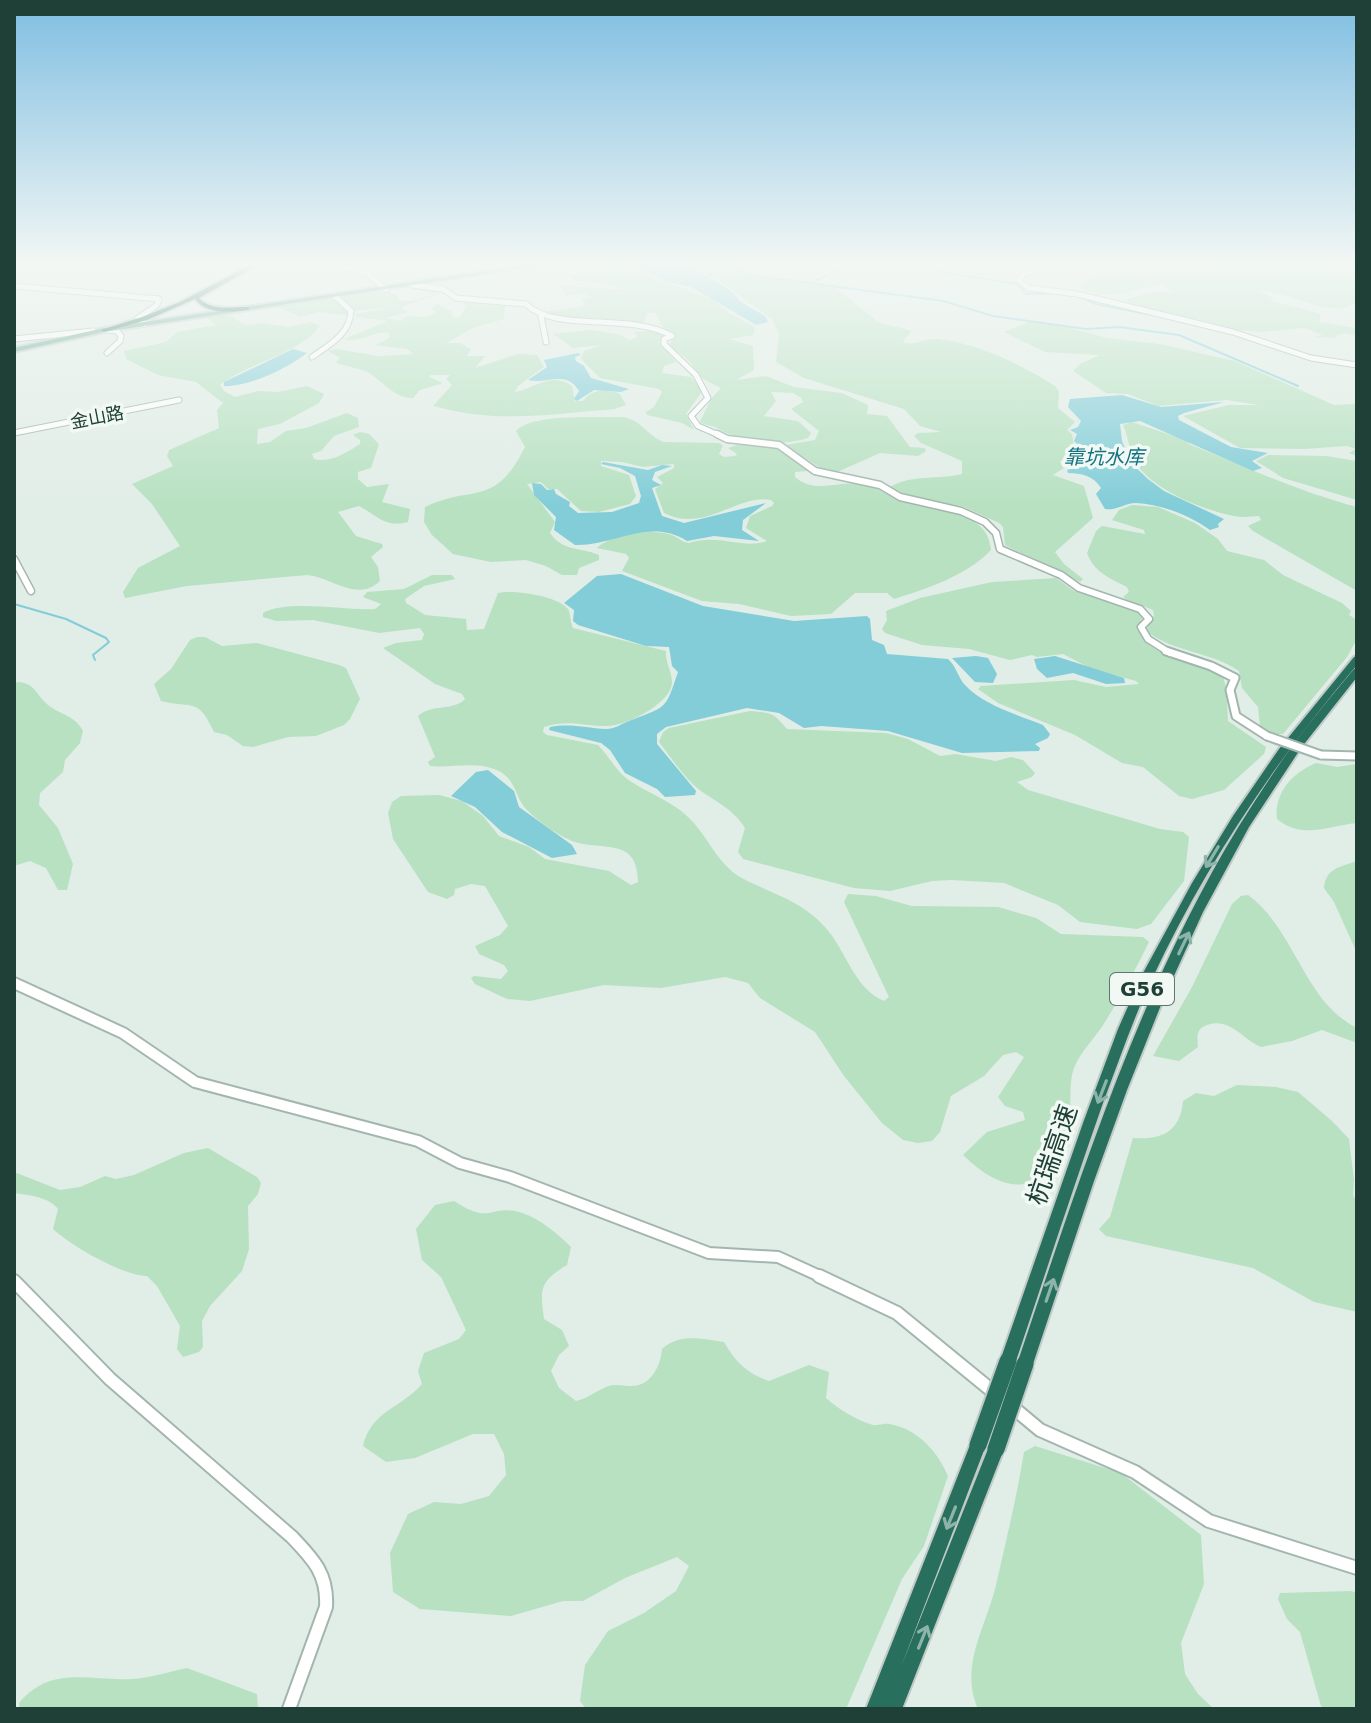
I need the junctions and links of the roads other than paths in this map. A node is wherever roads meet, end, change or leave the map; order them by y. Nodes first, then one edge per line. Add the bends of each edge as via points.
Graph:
1 (41, 345) edge
2 (115, 345) edge
3 (328, 345) edge
4 (665, 345) edge
5 (1273, 345) edge
6 (14, 352) edge
7 (107, 353) dead end
8 (312, 357) dead end
9 (1357, 365) edge
10 (179, 400) dead end
11 (14, 433) edge
12 (14, 559) edge
13 (31, 591) dead end
14 (1357, 659) edge
15 (1357, 671) edge
16 (1357, 756) edge
17 (14, 983) edge
18 (14, 1281) edge
19 (1016, 1362) junction
20 (987, 1447) junction
21 (1357, 1568) edge
22 (289, 1709) edge
23 (875, 1709) edge
24 (893, 1709) edge

1 - 6 main road
2 - 7 street
3 - 8 street
4 - 16 street, bridge via 706,391 708,398 691,416 698,426 733,441 776,444 815,471 880,485 900,497 985,522 996,533 1000,549 1079,588 1140,609 1149,619 1141,627 1145,637 1165,651 1223,668 1235,678 1230,690 1236,716 1267,736 1321,755
5 - 9 street
10 - 11 street, 金山路
12 - 13 street
14 -> 19 highway, 杭瑞高速 / G56 via 1250,795 1145,981 1094,1112
19 -> 15 highway, 杭瑞高速 / G56 via 1127,1074 1215,879 1255,807
17 - 21 street via 123,1033 195,1082 418,1141 460,1163 709,1253 778,1257 897,1313 1040,1430 1135,1472 1209,1521
18 - 22 street via 110,1379 317,1563 328,1603
19 - 20 highway, 杭瑞高速 / G56, bridge
20 -> 23 highway, 杭瑞高速 / G56
24 -> 20 highway, 杭瑞高速 / G56

